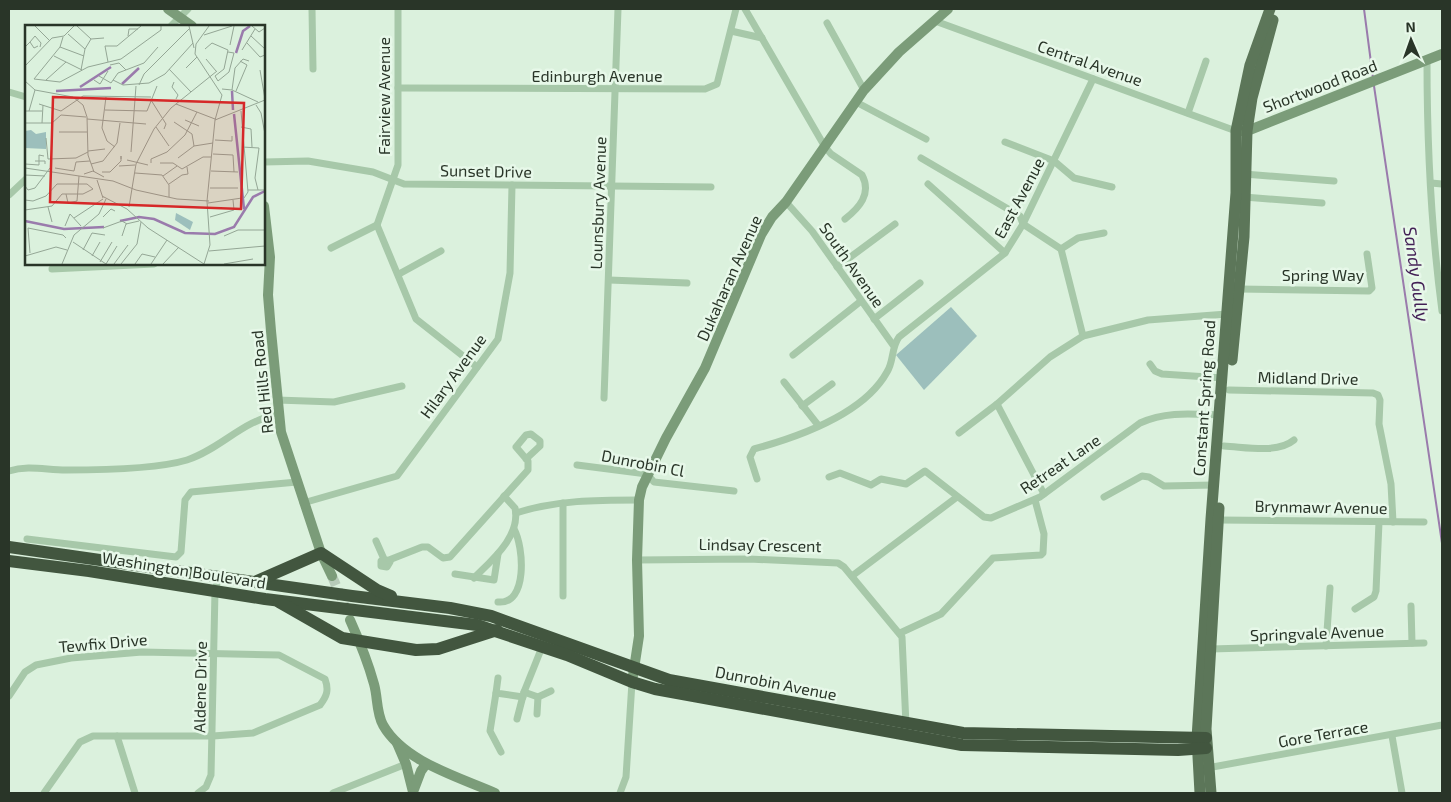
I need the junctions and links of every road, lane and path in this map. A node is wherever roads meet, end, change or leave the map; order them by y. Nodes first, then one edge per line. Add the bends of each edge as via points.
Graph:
1 (168, 9) edge
2 (188, 9) edge
3 (312, 9) edge
4 (398, 9) edge
5 (618, 9) edge
6 (736, 9) edge
7 (745, 9) edge
8 (948, 9) edge
9 (1270, 9) edge
10 (1277, 9) edge
11 (180, 18) junction
12 (935, 21) junction
13 (827, 23) dead end
14 (172, 25) edge
15 (190, 25) edge
16 (731, 31) junction
17 (762, 38) junction
18 (1442, 54) edge
19 (1427, 60) junction
20 (1206, 61) dead end
21 (313, 70) dead end
22 (1093, 78) junction
23 (398, 88) junction
24 (616, 89) junction
25 (864, 90) junction
26 (9, 92) edge
27 (25, 97) edge
28 (856, 102) junction
29 (1188, 113) junction
30 (1242, 131) junction
31 (926, 139) dead end
32 (1005, 142) dead end
33 (825, 147) junction
34 (921, 158) dead end
35 (1054, 161) junction
36 (265, 162) edge
37 (1244, 174) junction
38 (25, 180) edge
39 (1334, 181) dead end
40 (393, 182) junction
41 (1431, 183) junction
42 (928, 184) dead end
43 (1442, 184) edge
44 (512, 185) junction
45 (612, 187) junction
46 (711, 187) dead end
47 (1112, 187) dead end
48 (9, 195) edge
49 (1244, 197) junction
50 (786, 202) junction
51 (1322, 203) dead end
52 (845, 219) dead end
53 (265, 223) edge
54 (895, 224) dead end
55 (1023, 224) junction
56 (377, 225) junction
57 (1104, 233) dead end
58 (331, 248) dead end
59 (1061, 249) junction
60 (441, 251) dead end
61 (1005, 253) junction
62 (1367, 254) dead end
63 (267, 257) edge
64 (102, 265) edge
65 (837, 267) junction
66 (52, 268) dead end
67 (399, 274) junction
68 (609, 280) junction
69 (687, 283) dead end
70 (920, 283) dead end
71 (1239, 289) junction
72 (860, 301) junction
73 (1442, 311) edge
74 (1226, 314) junction
75 (874, 319) junction
76 (1083, 336) junction
77 (893, 345) junction
78 (793, 355) dead end
79 (1150, 364) dead end
80 (477, 367) junction
81 (1223, 378) junction
82 (784, 382) dead end
83 (832, 384) dead end
84 (402, 386) dead end
85 (1229, 390) junction
86 (604, 398) dead end
87 (276, 400) junction
88 (997, 404) junction
89 (802, 406) junction
90 (278, 415) junction
91 (1220, 415) junction
92 (818, 425) junction
93 (958, 433) dead end
94 (1294, 440) dead end
95 (1224, 446) junction
96 (526, 459) dead end
97 (577, 465) dead end
98 (9, 471) edge
99 (647, 474) junction
100 (828, 477) dead end
101 (757, 479) dead end
102 (297, 482) junction
103 (1214, 486) junction
104 (734, 491) dead end
105 (1044, 494) junction
106 (504, 496) junction
107 (957, 497) junction
108 (1104, 497) dead end
109 (639, 500) junction
110 (1035, 500) junction
111 (303, 503) junction
112 (563, 503) junction
113 (516, 513) junction
114 (1219, 520) junction
115 (1379, 522) junction
116 (1392, 522) junction
117 (1424, 522) dead end
118 (514, 529) junction
119 (28, 539) dead end
120 (376, 541) dead end
121 (9, 547) edge
122 (321, 553) junction
123 (498, 554) junction
124 (637, 560) junction
125 (9, 561) edge
126 (455, 574) dead end
127 (219, 576) junction
128 (332, 576) tunnel mouth
129 (852, 576) junction
130 (474, 578) junction
131 (256, 582) junction
132 (1330, 588) dead end
133 (215, 590) junction
134 (352, 596) joint
135 (563, 596) dead end
136 (276, 600) junction
137 (498, 602) dead end
138 (412, 603) junction
139 (1411, 606) dead end
140 (1354, 609) dead end
141 (352, 615) junction
142 (497, 630) junction
143 (900, 633) junction
144 (359, 641) junction
145 (1424, 643) dead end
146 (1412, 644) junction
147 (1326, 646) junction
148 (542, 647) junction
149 (1211, 649) junction
150 (215, 653) junction
151 (635, 669) junction
152 (498, 678) dead end
153 (632, 682) junction
154 (551, 691) dead end
155 (496, 693) junction
156 (524, 694) junction
157 (9, 696) edge
158 (538, 697) junction
159 (538, 714) dead end
160 (518, 719) dead end
161 (1442, 725) edge
162 (904, 729) junction
163 (117, 736) junction
164 (214, 736) junction
165 (1392, 736) junction
166 (396, 742) junction
167 (1201, 743) junction
168 (501, 752) dead end
169 (412, 754) junction
170 (406, 764) junction
171 (424, 768) junction
172 (1203, 769) junction
173 (45, 793) edge
174 (135, 793) edge
175 (198, 793) edge
176 (332, 793) edge
177 (413, 793) edge
178 (495, 793) edge
179 (620, 793) edge
180 (1200, 793) edge
181 (1211, 793) edge
182 (1402, 793) edge

1 - 11 main road
2 - 11 street
3 - 21 street
4 - 23 street, Fairview Avenue
5 - 24 street, Lounsbury Avenue
6 - 16 street, Edinburgh Avenue
7 - 17 street
8 - 12 main road, Dukaharan Avenue
9 - 30 main road, Constant Spring Road via 1250,65
10 - 30 main road, Constant Spring Road
11 - 14 street
11 - 15 main road
12 - 22 street, Central Avenue
12 - 25 main road, Dukaharan Avenue via 899,52
13 - 25 street
16 - 17 street
16 - 24 street, Edinburgh Avenue via 717,84 705,89
17 - 33 street
18 - 19 main road, Shortwood Road
19 - 30 main road, Shortwood Road
19 - 41 street
20 - 29 street
22 - 29 street, Central Avenue
22 - 35 street, East Avenue
23 - 24 street, Edinburgh Avenue
23 - 40 street, Fairview Avenue via 398,165
24 - 45 street, Lounsbury Avenue
25 - 28 main road, Dukaharan Avenue
26 - 27 street
28 - 31 street
28 - 33 main road, Dukaharan Avenue
29 - 30 street, Central Avenue
30 - 37 main road, Constant Spring Road
30 - 74 main road, Constant Spring Road
32 - 35 street
33 - 50 main road, Dukaharan Avenue
33 - 52 street via 865,180 863,201
34 - 55 street via 1020,216
35 - 47 street via 1074,178
35 - 55 street, East Avenue
36 - 40 street, Sunset Drive via 308,161 373,172
37 - 39 street
37 - 49 main road, Constant Spring Road
38 - 48 street
40 - 44 street, Sunset Drive
40 - 56 street, Fairview Avenue
41 - 43 street
41 - 73 street
42 - 61 street
44 - 45 street, Sunset Drive
44 - 80 street, Hilary Avenue via 510,273 505,306 498,339
45 - 46 street, Sunset Drive
45 - 68 street, Lounsbury Avenue
49 - 51 street
49 - 71 main road, Constant Spring Road
50 - 65 street, South Avenue via 812,231
50 - 99 main road, Dukaharan Avenue via 761,235 705,368
53 - 63 main road, Red Hills Road
54 - 65 street
55 - 59 street
55 - 61 street, East Avenue
56 - 58 street
56 - 67 street
57 - 59 street via 1078,238
59 - 76 street
60 - 67 street
61 - 77 street, East Avenue
62 - 71 street, Spring Way via 1372,288 1369,291
63 - 87 main road, Red Hills Road
64 - 66 street
65 - 72 street, South Avenue
67 - 80 street via 416,319
68 - 69 street
68 - 86 street, Lounsbury Avenue
70 - 75 street
71 - 85 main road, Constant Spring Road
72 - 75 street, South Avenue
72 - 78 street
74 - 76 street via 1148,320
74 - 81 main road, Constant Spring Road
75 - 77 street, South Avenue
76 - 88 street via 1050,357
77 - 92 street via 888,371 873,392 850,410
79 - 81 street via 1162,374
80 - 111 street, Hilary Avenue via 397,476
81 - 91 main road, Constant Spring Road
82 - 89 street
83 - 89 street
84 - 87 street via 334,402
85 - 95 main road, Constant Spring Road
85 - 116 street, Midland Drive via 1378,395 1391,484
87 - 90 main road, Red Hills Road
88 - 93 street
88 - 105 street
89 - 92 street
90 - 98 street via 261,418 216,448 185,460 87,469 28,467
90 - 102 main road, Red Hills Road
91 - 103 main road, Constant Spring Road
91 - 105 street, Retreat Lane via 1159,415 1140,423
92 - 101 street via 794,437 754,449 750,457
94 - 95 street via 1275,448
95 - 114 main road, Constant Spring Road
96 - 106 street via 528,470
97 - 99 street, Dunrobin Cl
99 - 104 street, Dunrobin Cl via 654,482
99 - 109 main road, Dukaharan Avenue
100 - 107 street via 840,473 870,485 881,479 906,484 925,471
102 - 111 main road, Red Hills Road
102 - 119 street via 191,492 185,500 179,556
103 - 108 street via 1164,486 1142,476
103 - 167 main road, Constant Spring Road
105 - 110 street, Retreat Lane
106 - 113 street via 512,502
106 - 120 street via 448,559 426,546 386,559
107 - 110 street, Retreat Lane via 984,517 991,518
107 - 129 street
109 - 112 street
109 - 124 main road, Dukaharan Avenue
110 - 143 street via 1044,534 1041,555 993,558 941,614
111 - 122 main road, Red Hills Road
112 - 113 street
112 - 135 street
113 - 118 street
114 - 115 street, Brynmawr Avenue
114 - 149 main road, Constant Spring Road
115 - 116 street, Brynmawr Avenue
115 - 140 street via 1376,591 1374,597
116 - 117 street, Brynmawr Avenue
118 - 123 street
118 - 137 street via 521,546 518,588 513,599
121 - 127 highway, Washington Boulevard
122 - 128 main road, Red Hills Road
122 - 131 highway
122 - 138 highway via 377,590
123 - 130 street
123 - 130 street via 494,580
124 - 129 street, Lindsay Crescent via 832,561 844,566
124 - 151 main road via 639,636
125 - 133 highway, Washington Boulevard
126 - 130 street
127 - 131 highway, Washington Boulevard
127 - 133 street, Aldene Drive
129 - 143 street, Lindsay Crescent
131 - 134 highway, Washington Boulevard
132 - 147 street
133 - 136 highway, Washington Boulevard
133 - 150 street, Aldene Drive
134 - 138 highway, Dunrobin Avenue
136 - 141 highway, Washington Boulevard
136 - 144 highway via 342,638
138 - 151 highway, Dunrobin Avenue via 491,616 529,627
139 - 146 street
141 - 142 highway, Dunrobin Avenue via 478,625
141 - 144 main road
142 - 144 highway via 438,649 416,650
142 - 148 highway, Dunrobin Avenue
143 - 162 street, Lindsay Crescent via 904,642
144 - 166 main road via 374,686 379,717
145 - 146 street, Springvale Avenue
146 - 147 street, Springvale Avenue
147 - 149 street, Springvale Avenue
148 - 153 highway, Dunrobin Avenue
148 - 156 street
149 - 167 main road, Constant Spring Road
150 - 157 street, Tewfix Drive via 142,652 50,662 25,672
150 - 164 street, Aldene Drive
150 - 164 street, Tewfix Drive via 279,655 325,679 328,688 320,705 309,711 253,733
151 - 153 main road
151 - 162 highway, Dunrobin Avenue via 669,680
152 - 155 street
153 - 162 highway, Dunrobin Avenue via 688,696
153 - 179 street via 626,778
154 - 158 street
155 - 156 street
155 - 168 street via 490,731
156 - 158 street
156 - 160 street
158 - 159 street
161 - 165 street, Gore Terrace
162 - 167 highway, Dunrobin Avenue via 962,745
163 - 164 street, Tewfix Drive
163 - 173 street, Tewfix Drive via 93,736 80,742
163 - 174 street
164 - 175 street, Aldene Drive via 212,775 206,787
165 - 172 street, Gore Terrace
165 - 182 street
166 - 169 main road
166 - 170 main road
167 - 172 main road, Constant Spring Road
169 - 170 main road
169 - 171 main road
170 - 171 main road
170 - 176 street
170 - 177 main road
171 - 177 main road
171 - 178 main road
172 - 180 main road, Constant Spring Road
172 - 181 main road, Constant Spring Road

